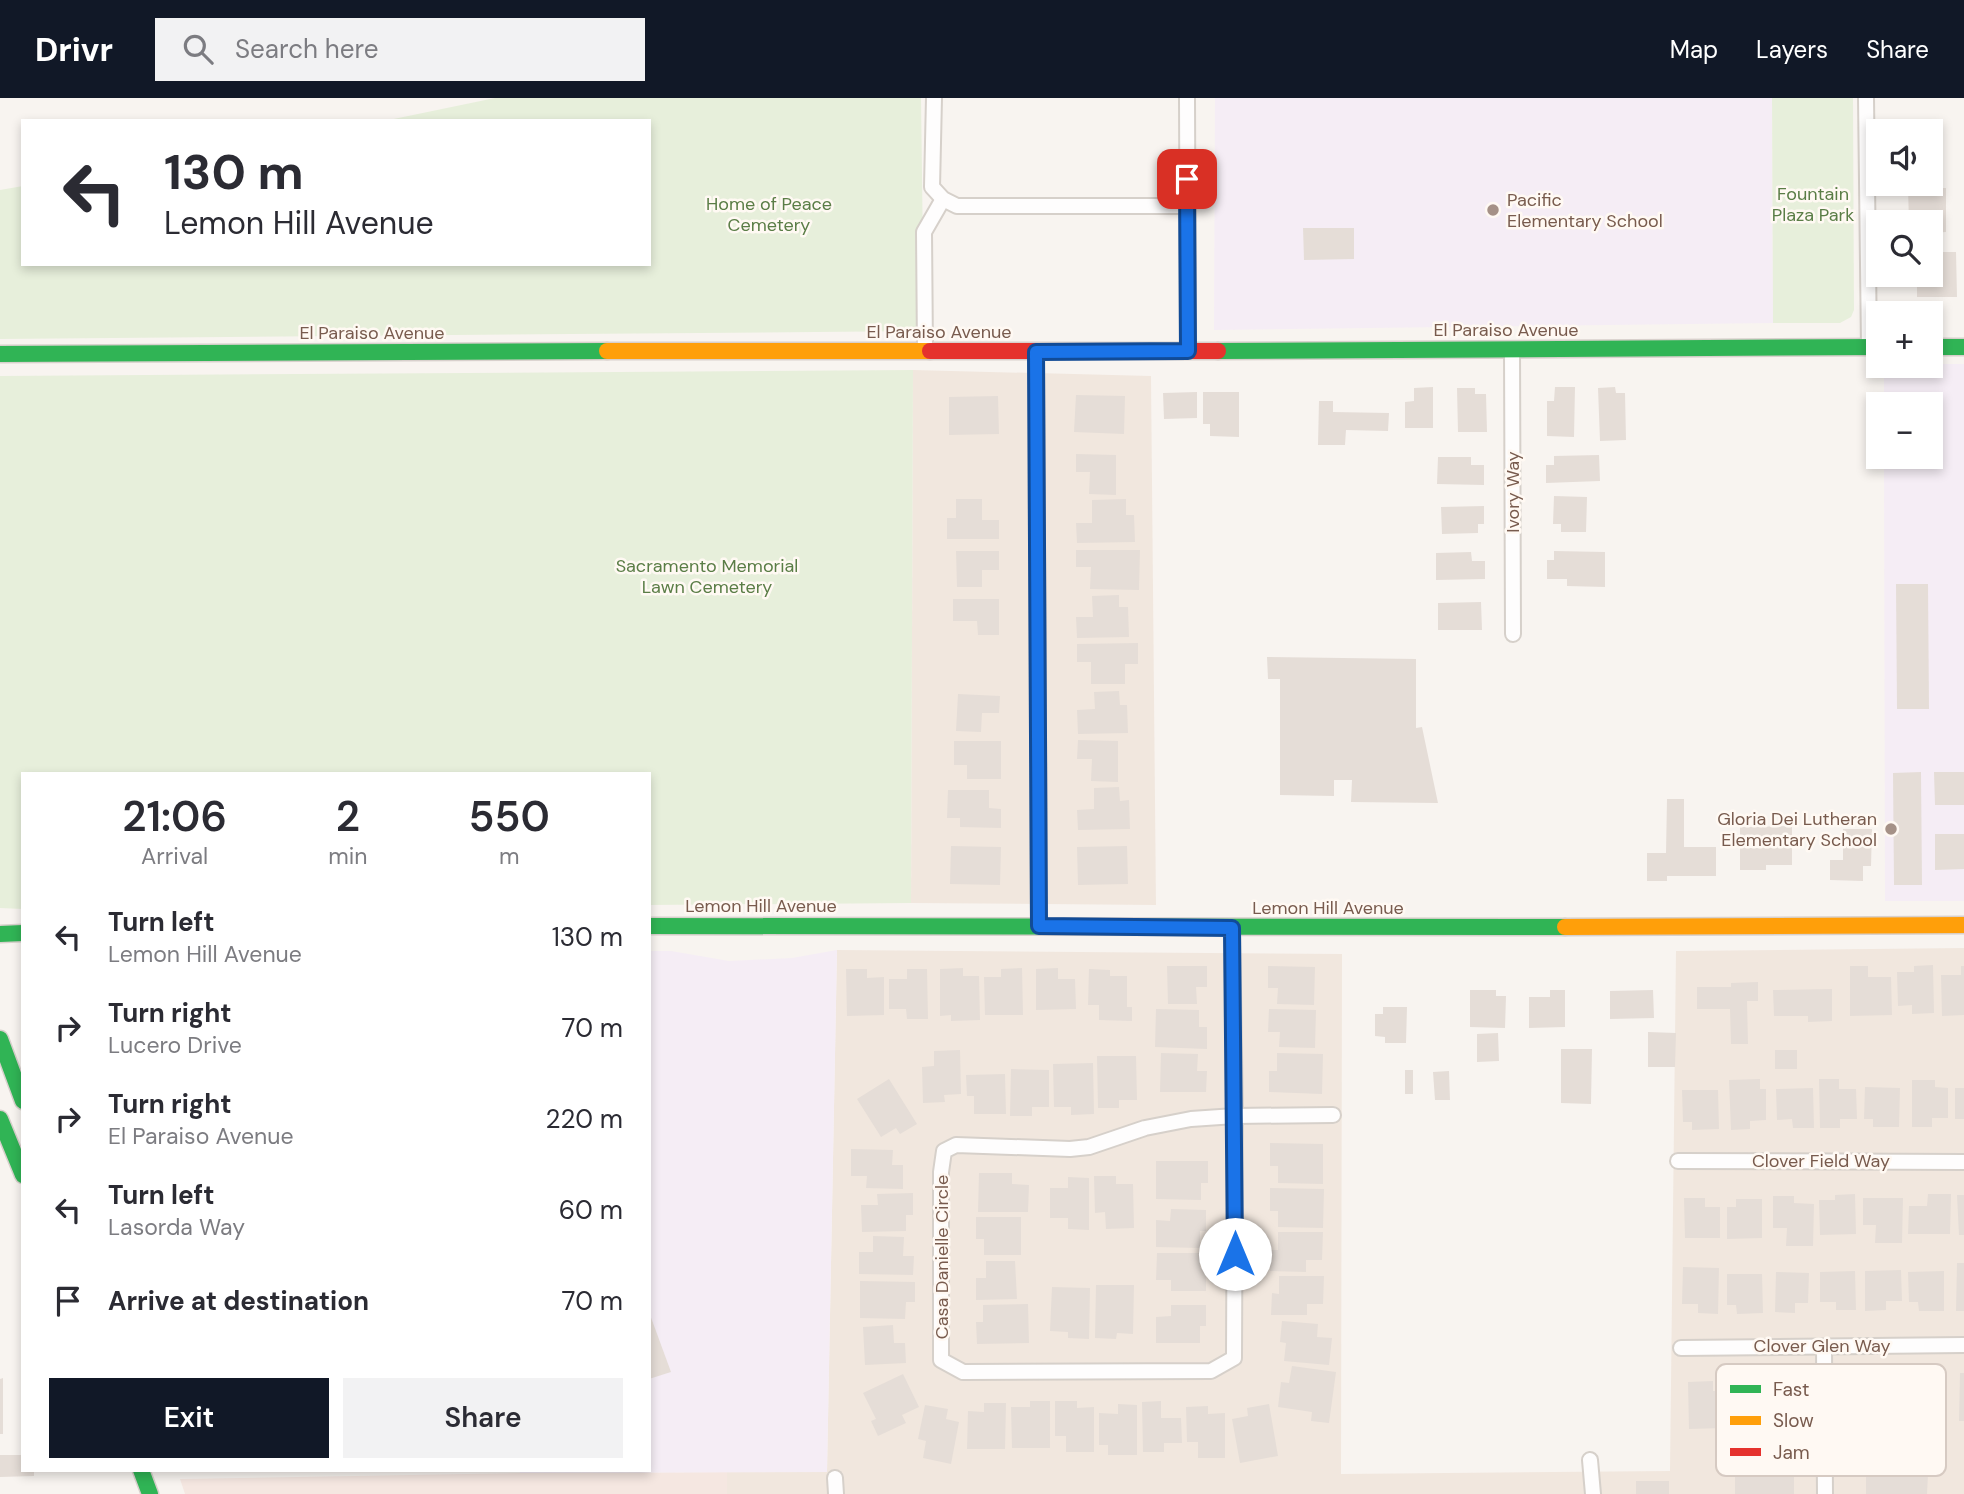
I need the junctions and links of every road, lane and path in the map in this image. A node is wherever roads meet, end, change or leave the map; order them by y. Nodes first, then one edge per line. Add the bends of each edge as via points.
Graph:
1 (934, 98) edge
2 (1187, 98) edge
3 (1866, 98) edge
4 (943, 200) junction
5 (1187, 205) junction
6 (1873, 301) edge
7 (1866, 347) edge
8 (1943, 347) edge
9 (1964, 347) edge
10 (1512, 349) junction
11 (925, 351) junction
12 (1188, 351) junction
13 (1036, 352) junction
14 (0, 354) edge
15 (1513, 634) dead end
16 (1964, 925) edge
17 (651, 926) edge
18 (1039, 926) junction
19 (1232, 928) junction
20 (21, 933) edge
21 (0, 934) edge
22 (0, 1039) edge
23 (21, 1096) edge
24 (1333, 1115) dead end
25 (1235, 1116) junction
26 (0, 1119) edge
27 (1678, 1161) dead end
28 (1964, 1162) edge
29 (21, 1170) edge
30 (1964, 1345) edge
31 (1681, 1348) dead end
32 (1824, 1348) junction
33 (1824, 1364) edge
34 (1590, 1460) dead end
35 (142, 1472) edge
36 (1825, 1476) edge
37 (835, 1478) dead end
38 (150, 1494) edge
39 (836, 1494) edge
40 (1593, 1494) edge
41 (1825, 1494) edge

1 - 4 street via 932,187
2 - 5 street
3 - 6 street
4 - 5 street via 957,205
4 - 11 street via 924,232
5 - 12 street
7 - 10 street, El Paraiso Avenue
8 - 9 street
10 - 12 street, El Paraiso Avenue
10 - 15 street, Ivory Way
11 - 13 street, El Paraiso Avenue
11 - 14 street, El Paraiso Avenue
12 - 13 street, El Paraiso Avenue
13 - 18 street
16 - 19 street, Lemon Hill Avenue
17 - 18 street, Lemon Hill Avenue
18 - 19 street, Lemon Hill Avenue
19 - 25 street
20 - 21 street
22 - 23 street
24 - 25 street
25 - 25 street, Casa Danielle Circle via 1145,1128 1089,1147 956,1145 944,1151 941,1360 963,1371 1210,1371 1234,1359
26 - 29 street
27 - 28 street, Clover Field Way
30 - 32 street, Clover Glen Way
31 - 32 street, Clover Glen Way
32 - 33 street
34 - 40 street
35 - 38 street
36 - 41 street
37 - 39 street

